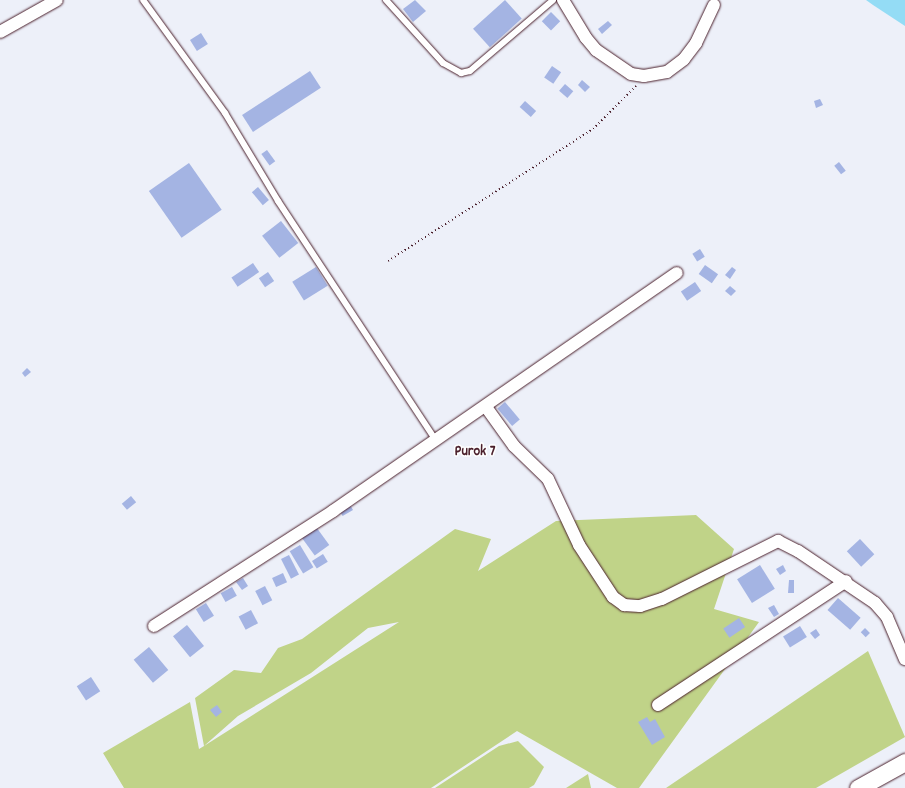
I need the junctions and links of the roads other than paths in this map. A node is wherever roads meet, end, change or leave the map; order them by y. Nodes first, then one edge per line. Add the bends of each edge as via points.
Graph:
1 (57, 0) edge
2 (143, 0) edge
3 (386, 0) edge
4 (553, 0) edge
5 (562, 0) edge
6 (714, 5) dead end
7 (0, 32) edge
8 (677, 273) dead end
9 (486, 407) junction
10 (435, 439) junction
11 (846, 581) junction
12 (154, 626) dead end
13 (905, 659) edge
14 (658, 705) dead end
15 (905, 762) edge
16 (858, 788) edge

1 - 7 street
2 - 10 lane via 225,113 278,201
3 - 4 lane via 443,63 461,73 470,71
5 - 6 street via 596,50 631,74 644,76 667,72 684,59 696,43
8 - 9 street
9 - 10 street
9 - 11 street via 514,446 548,479 579,545 612,597 624,604 640,606 662,599 778,541
10 - 12 street via 320,520
11 - 13 street via 875,603 887,617
11 - 14 street
15 - 16 main road

